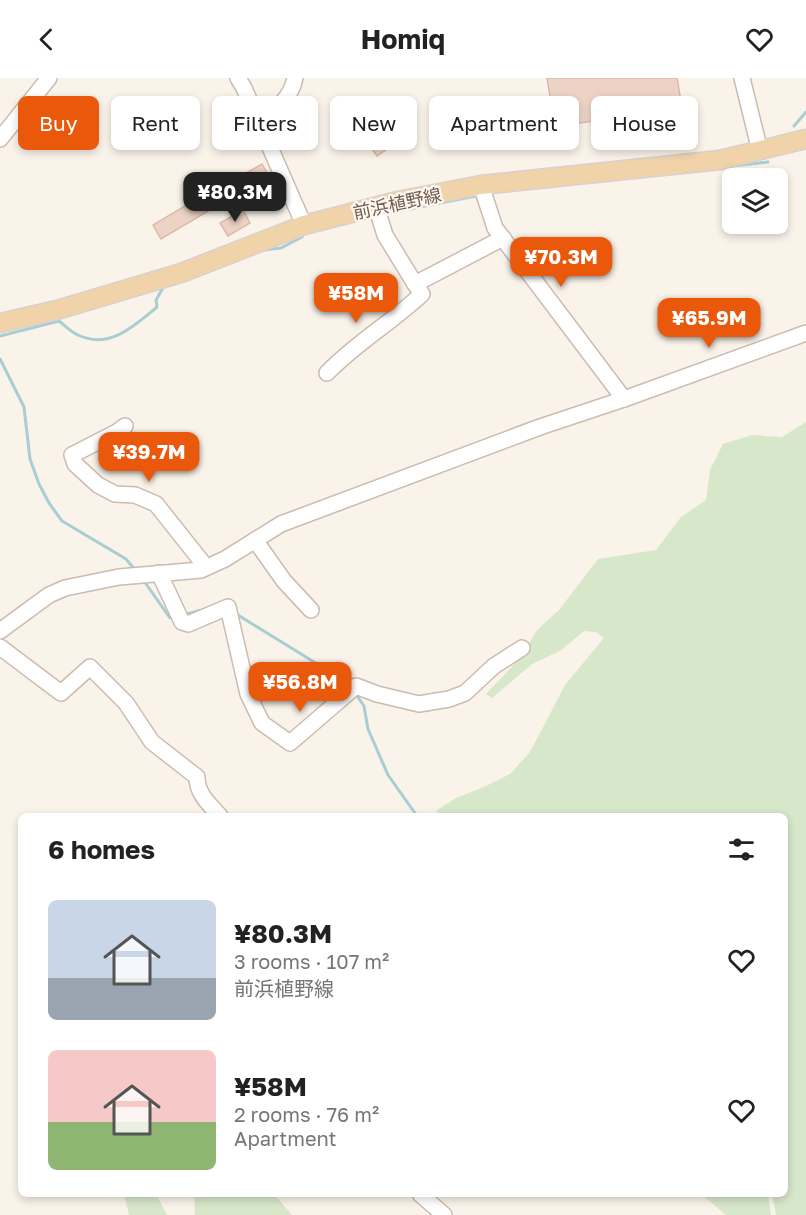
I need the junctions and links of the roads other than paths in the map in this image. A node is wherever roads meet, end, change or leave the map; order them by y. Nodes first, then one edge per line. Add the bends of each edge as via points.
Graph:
1 (49, 78) edge
2 (238, 78) edge
3 (295, 78) edge
4 (742, 78) edge
5 (247, 96) edge
6 (286, 96) edge
7 (0, 139) edge
8 (806, 139) edge
9 (271, 150) edge
10 (760, 151) junction
11 (481, 185) junction
12 (376, 206) junction
13 (304, 225) junction
14 (503, 238) junction
15 (415, 284) junction
16 (0, 323) edge
17 (806, 333) edge
18 (327, 374) dead end
19 (624, 399) junction
20 (125, 426) dead end
21 (255, 540) junction
22 (206, 567) junction
23 (159, 573) junction
24 (311, 610) dead end
25 (0, 631) edge
26 (0, 646) edge
27 (522, 648) dead end
28 (217, 813) edge
29 (423, 1197) edge
30 (444, 1215) edge

1 - 7 street
2 - 5 street
3 - 6 street
4 - 10 street
8 - 10 main road, 前浜植野線
9 - 13 street
10 - 11 main road, 前浜植野線 via 720,160
11 - 12 main road, 前浜植野線
11 - 14 street via 495,228
12 - 13 main road, 前浜植野線
12 - 15 street via 385,235
13 - 16 main road, 前浜植野線 via 181,273
14 - 15 street
14 - 19 street
15 - 18 street via 422,294 346,353
17 - 19 street
19 - 21 street via 281,524
20 - 22 street via 72,455 75,464 98,485 116,494 135,495 156,504
21 - 22 street
21 - 24 street
22 - 23 street
23 - 25 street via 65,588
23 - 27 street via 182,622 188,624 228,607 252,704 262,723 290,743 356,686 419,705 449,699 465,693 494,666
26 - 28 street via 61,693 90,667 126,703 152,742 197,777 200,794
29 - 30 street

